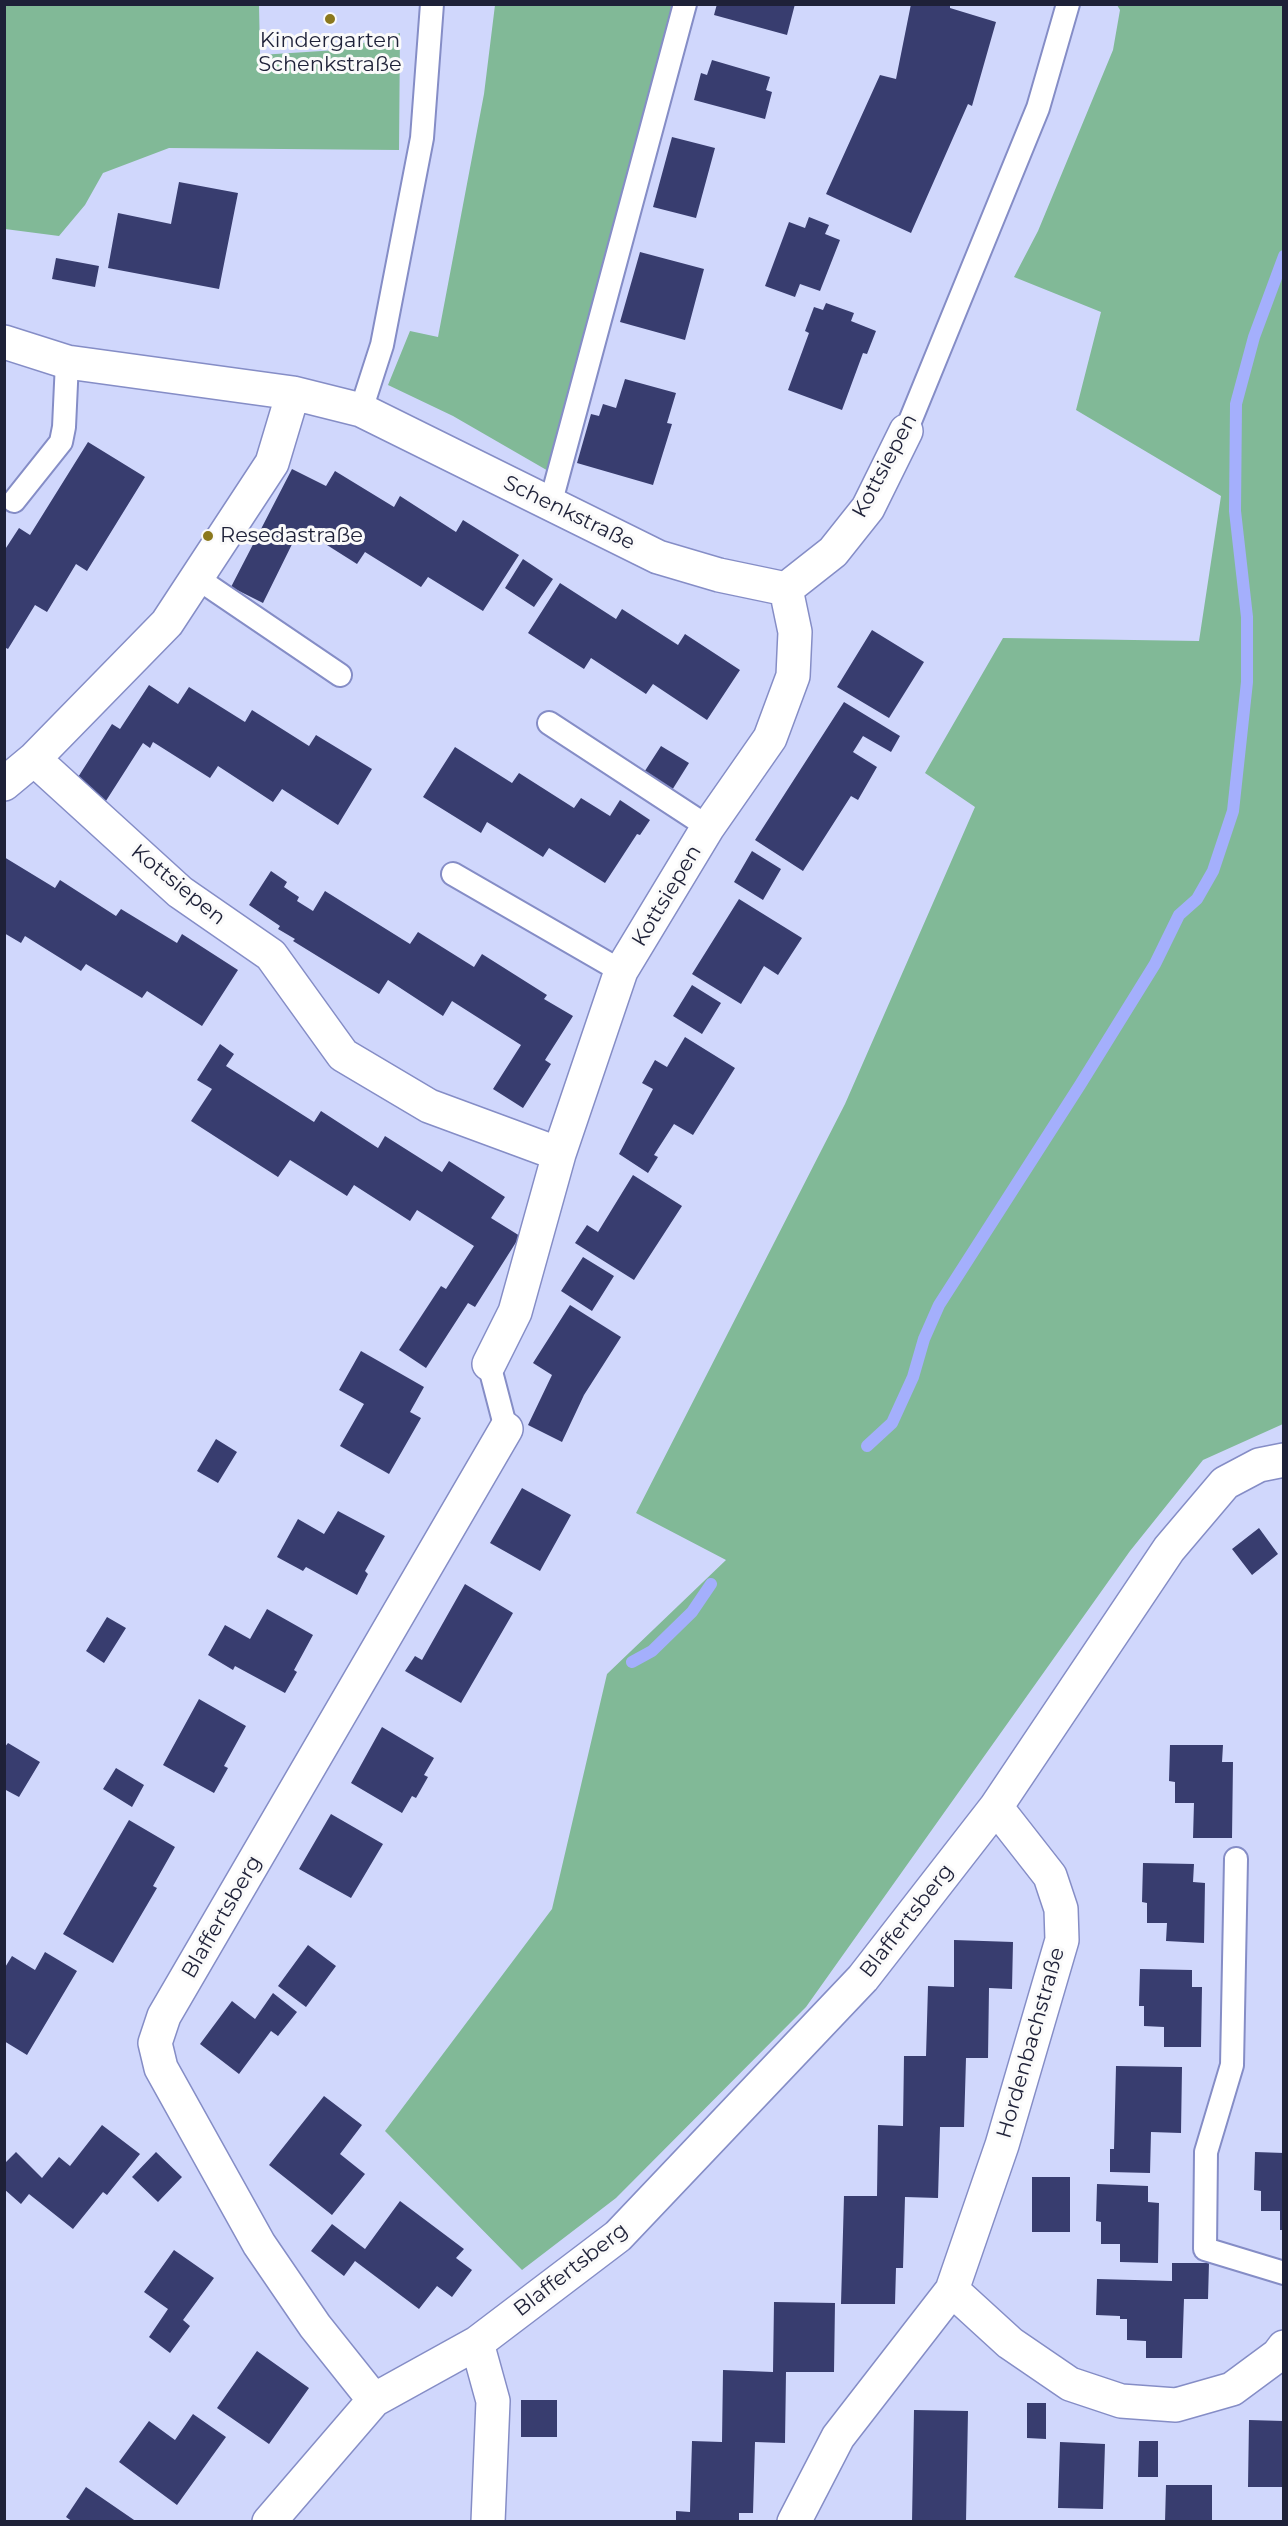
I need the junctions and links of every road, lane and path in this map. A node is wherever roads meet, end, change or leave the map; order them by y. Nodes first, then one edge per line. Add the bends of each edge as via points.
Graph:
1 (432, 4) edge
2 (684, 4) edge
3 (1068, 4) edge
4 (4, 342) edge
5 (68, 362) junction
6 (293, 393) junction
7 (361, 410) junction
8 (906, 431) joint
9 (14, 501) dead end
10 (550, 504) junction
11 (197, 578) junction
12 (786, 589) junction
13 (340, 675) dead end
14 (549, 723) dead end
15 (34, 759) junction
16 (4, 784) edge
17 (708, 827) junction
18 (453, 874) dead end
19 (621, 971) junction
20 (559, 1154) junction
21 (489, 1364) joint
22 (506, 1429) joint
23 (1284, 1460) edge
24 (996, 1807) junction
25 (1236, 1858) dead end
26 (1284, 2272) edge
27 (952, 2290) junction
28 (477, 2343) junction
29 (1284, 2347) edge
30 (374, 2400) junction
31 (269, 2522) edge
32 (488, 2522) edge
33 (794, 2522) edge

1 - 7 lane via 422,138 382,345
2 - 10 lane
3 - 8 lane, Kottsiepen via 1038,108
4 - 5 street, Schenkstraße
5 - 6 street, Schenkstraße
5 - 9 lane via 61,442
6 - 7 street, Schenkstraße
6 - 11 street via 272,463
7 - 10 street, Schenkstraße
8 - 12 street, Kottsiepen via 868,508 833,552
10 - 12 street, Schenkstraße via 658,557
11 - 13 lane
11 - 15 street via 167,623
12 - 17 street, Kottsiepen via 795,632 793,676 770,738
14 - 17 lane
15 - 16 street
15 - 20 street, Kottsiepen via 180,892 271,955 343,1055 429,1106
17 - 19 street, Kottsiepen
18 - 19 lane
19 - 20 street, Kottsiepen
20 - 21 street, Kottsiepen via 515,1311
21 - 22 lane
22 - 30 street, Blaffertsberg via 164,2016 156,2043 161,2068 259,2244 315,2326
23 - 24 street, Blaffertsberg via 1259,1465 1225,1483 1169,1549
24 - 27 street, Hordenbachstraße via 1050,1876 1061,1909 1062,1940 1002,2145
24 - 28 street, Blaffertsberg via 863,1978 618,2236
25 - 26 lane via 1232,2065 1206,2152 1205,2248
27 - 29 street via 1010,2343 1070,2384 1121,2401 1176,2405 1232,2389
27 - 33 street, Hordenbachstraße via 838,2437
28 - 30 street, Blaffertsberg
28 - 32 street via 493,2401
30 - 31 street, Blaffertsberg

